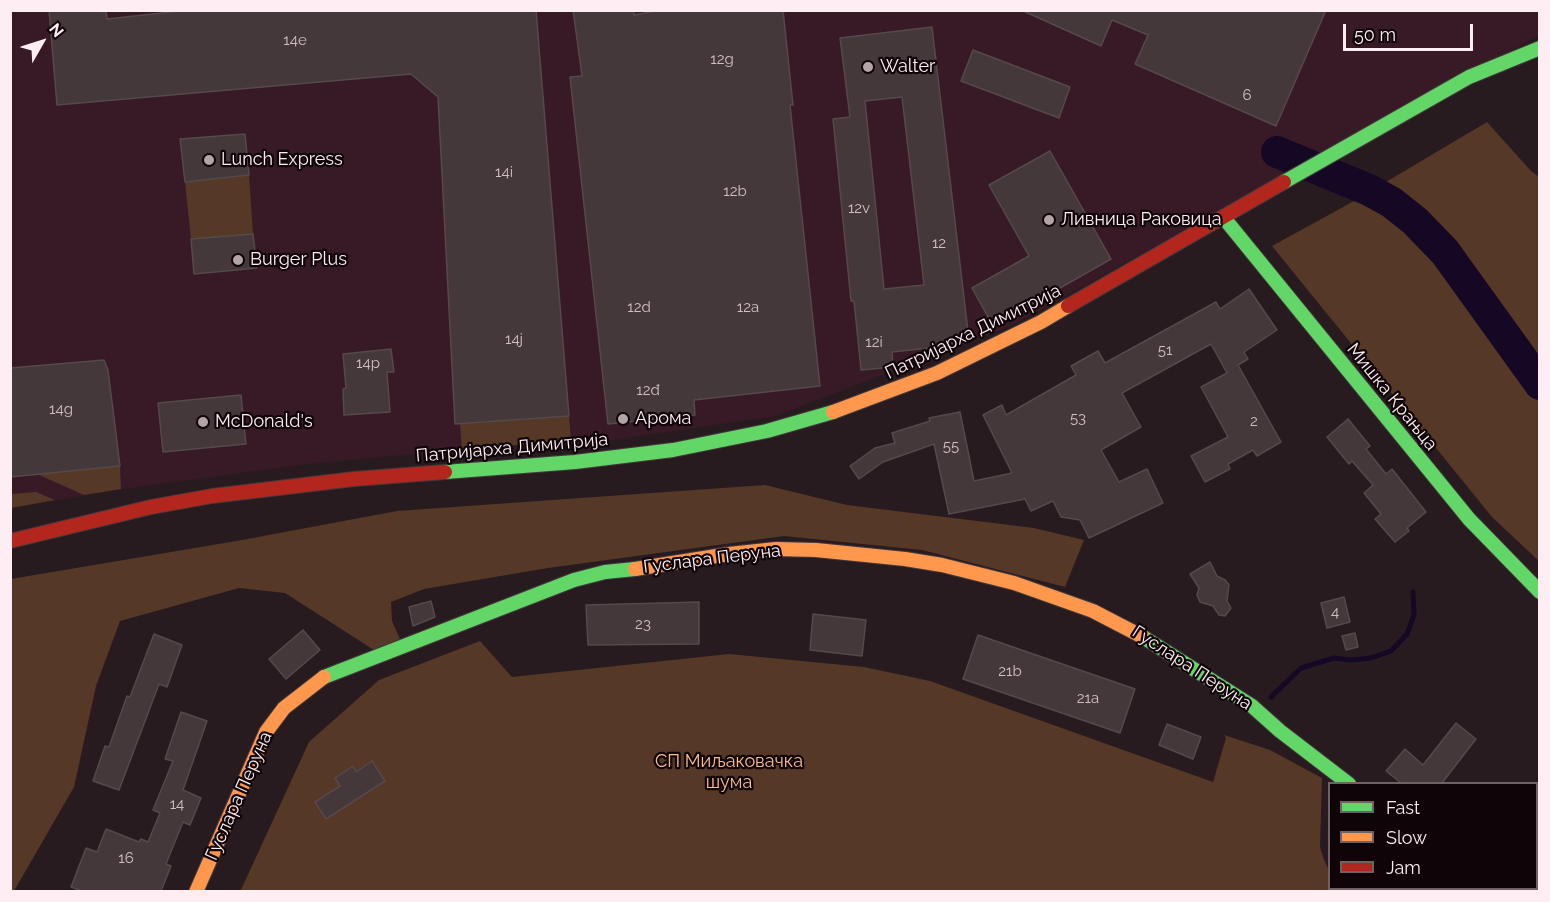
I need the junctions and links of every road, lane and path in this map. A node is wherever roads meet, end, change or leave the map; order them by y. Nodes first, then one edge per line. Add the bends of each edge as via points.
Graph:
1 (1539, 48) edge
2 (1224, 218) junction
3 (10, 541) edge
4 (1539, 592) edge
5 (1348, 782) edge
6 (196, 891) edge

1 - 2 main road, Патријарха Димитрија via 1469,77
2 - 3 main road, Патријарха Димитрија via 1041,322 937,374 843,409 767,431 673,450 592,460 374,477 212,496
2 - 4 main road, Мишка Крањца via 1464,513
5 - 6 main road, Гуслара Перуна via 1252,706 1150,640 1093,611 942,565 776,549 605,572 574,580 322,678 284,708 266,732

